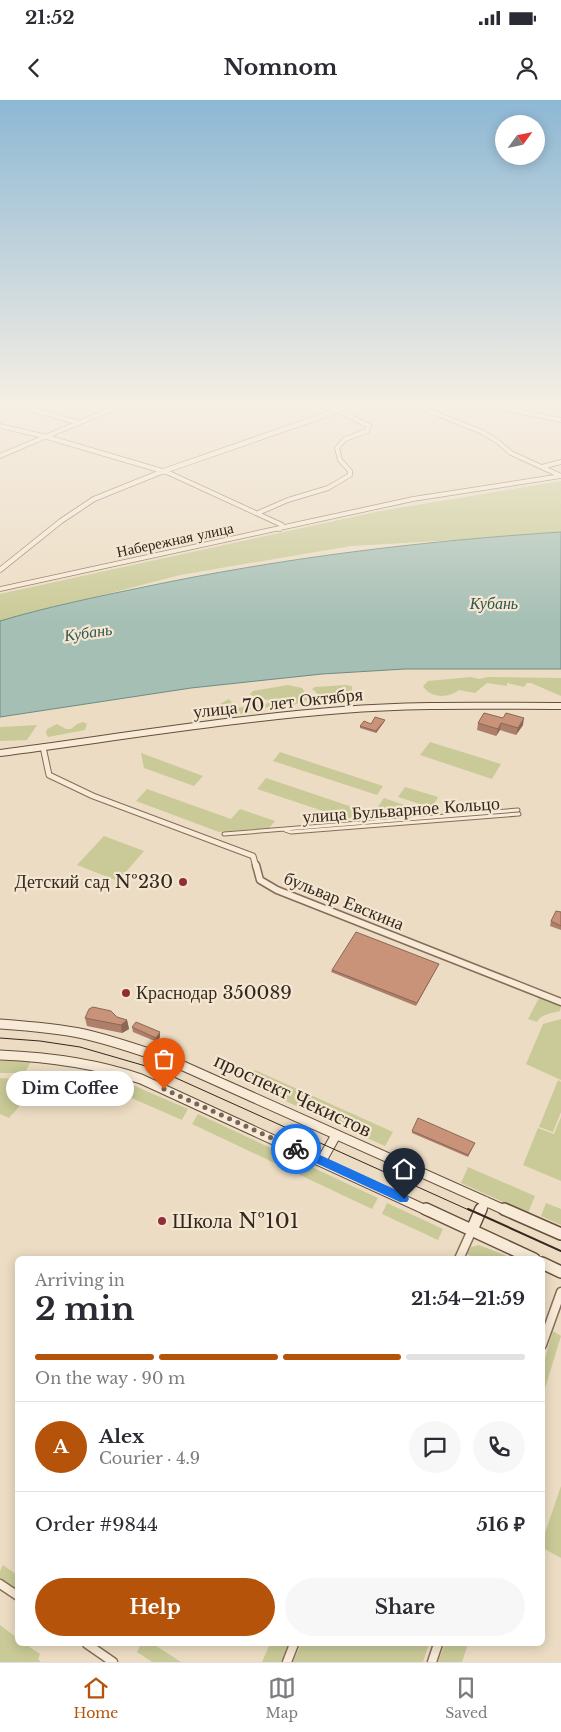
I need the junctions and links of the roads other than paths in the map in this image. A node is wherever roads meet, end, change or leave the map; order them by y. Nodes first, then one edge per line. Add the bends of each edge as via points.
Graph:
1 (145, 478) edge
2 (180, 478) edge
3 (347, 478) edge
4 (549, 478) edge
5 (258, 513) junction
6 (281, 527) junction
7 (0, 570) edge
8 (0, 589) edge
9 (561, 706) edge
10 (43, 747) junction
11 (0, 753) edge
12 (519, 812) dead end
13 (224, 834) dead end
14 (561, 1002) edge
15 (0, 1024) edge
16 (0, 1055) edge
17 (336, 1135) junction
18 (322, 1160) junction
19 (484, 1201) junction
20 (472, 1230) junction
21 (561, 1234) edge
22 (460, 1256) edge
23 (528, 1256) edge
24 (545, 1264) edge
25 (561, 1272) edge
26 (561, 1292) edge
27 (545, 1337) edge
28 (0, 1584) edge
29 (15, 1594) edge
30 (90, 1646) edge
31 (293, 1646) edge
32 (437, 1646) edge
33 (113, 1662) edge
34 (286, 1662) edge
35 (432, 1662) edge

1 - 7 street via 78,509
2 - 5 street
3 - 5 street
4 - 6 street, Набережная улица via 414,499
5 - 6 street
6 - 8 street, Набережная улица
9 - 10 main road, улица 70 лет Октября via 410,706 342,710
10 - 11 main road, улица 70 лет Октября
10 - 14 street, бульвар Евскина via 48,775 93,796 253,856 260,880 277,890
12 - 13 street, улица Бульварное Кольцо via 291,832 284,829
15 - 17 main road, проспект Чекистов via 83,1034 153,1054
16 - 18 main road via 62,1059 125,1073
17 - 18 main road
17 - 19 main road, проспект Чекистов
18 - 20 main road
19 - 20 main road
19 - 21 main road, проспект Чекистов
20 - 22 street
20 - 23 main road
24 - 25 main road
26 - 27 street
28 - 29 street
30 - 33 street
31 - 34 street
32 - 35 street

